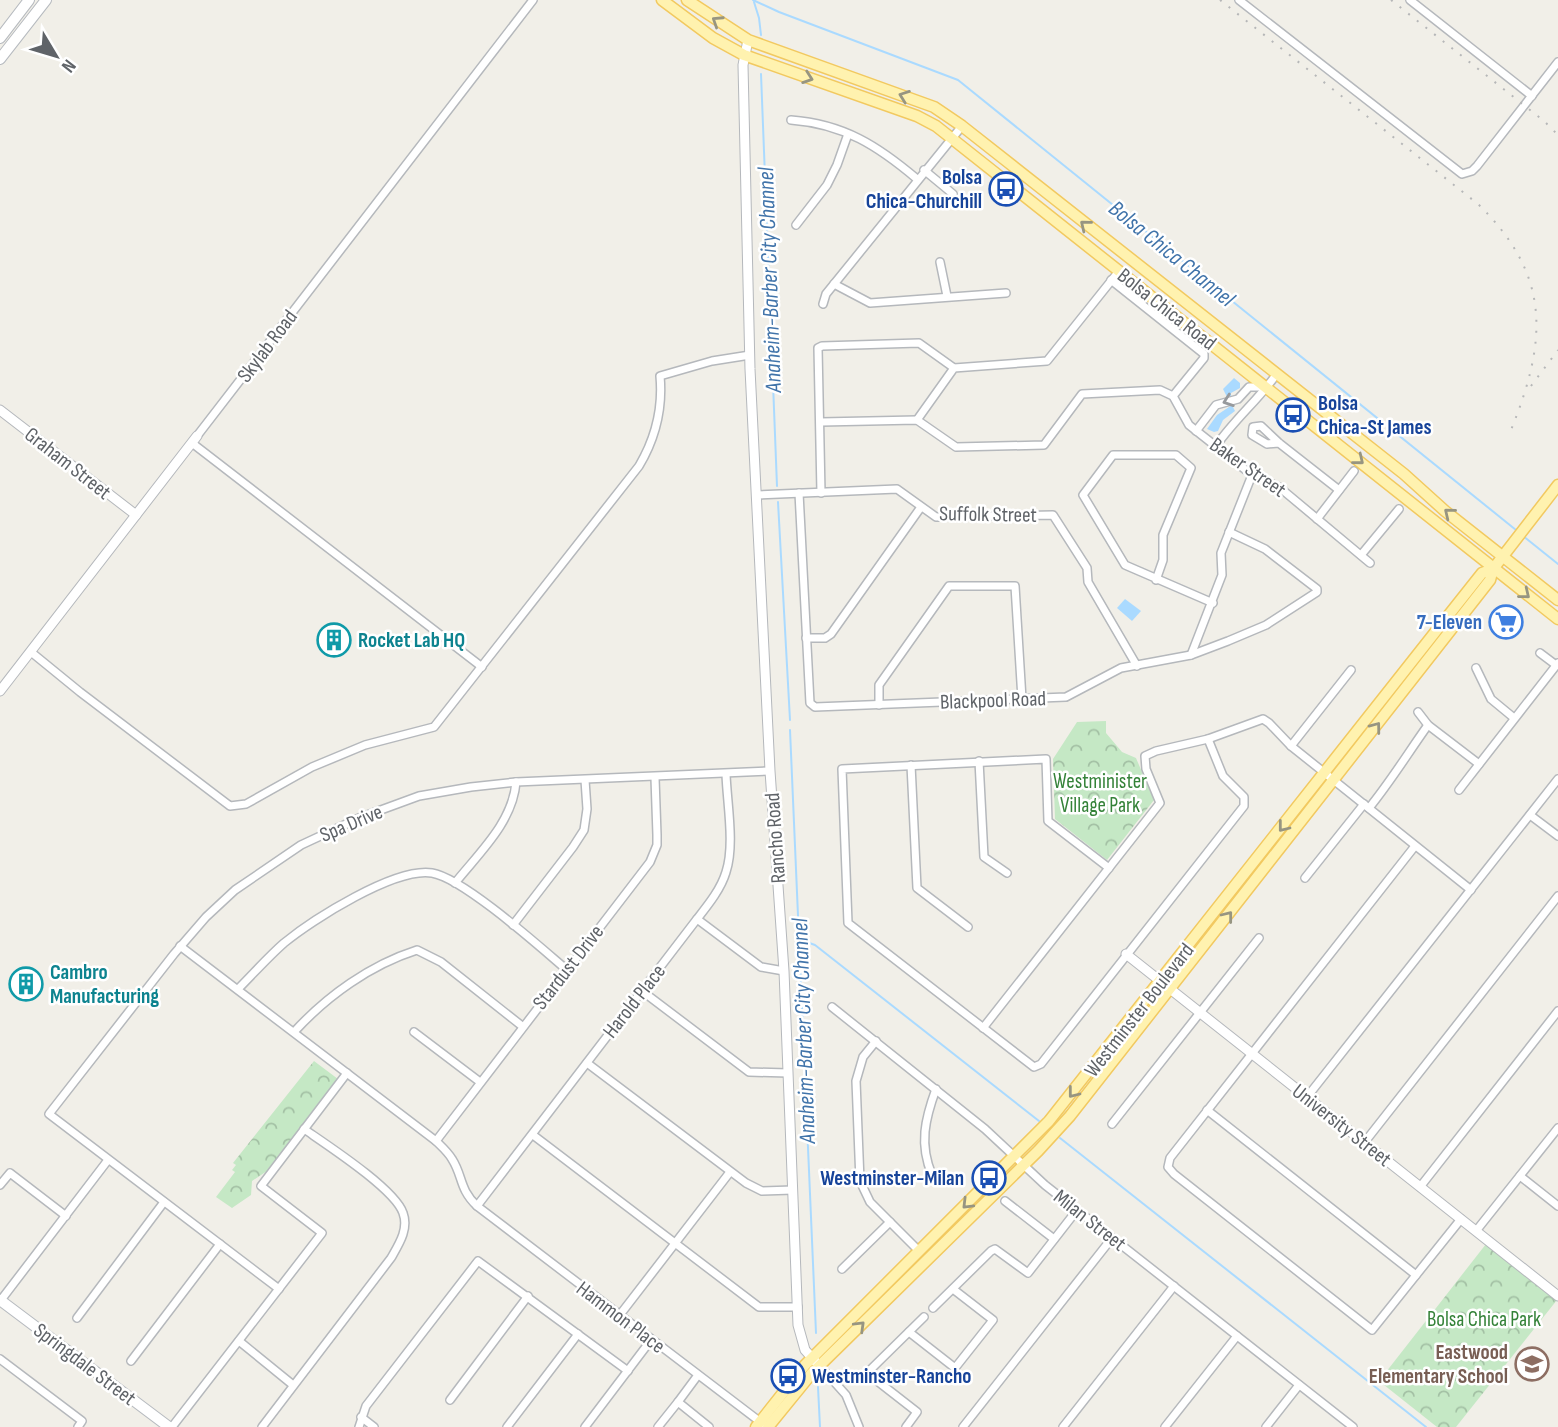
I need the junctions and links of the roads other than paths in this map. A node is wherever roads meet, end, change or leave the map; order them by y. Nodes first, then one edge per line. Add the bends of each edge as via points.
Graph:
1 (29, 0) edge
2 (46, 0) edge
3 (533, 0) edge
4 (662, 0) edge
5 (687, 0) edge
6 (1239, 0) edge
7 (1410, 0) edge
8 (8, 28) junction
9 (19, 35) junction
10 (0, 38) edge
11 (748, 40) junction
12 (744, 55) junction
13 (0, 59) edge
14 (1558, 62) edge
15 (1532, 96) junction
16 (791, 120) dead end
17 (962, 126) junction
18 (848, 134) junction
19 (952, 138) junction
20 (924, 170) junction
21 (917, 179) junction
22 (953, 194) dead end
23 (796, 225) dead end
24 (1107, 243) junction
25 (940, 262) dead end
26 (1139, 268) junction
27 (1119, 271) junction
28 (1111, 280) junction
29 (834, 285) junction
30 (1006, 293) dead end
31 (947, 296) junction
32 (823, 304) dead end
33 (750, 355) junction
34 (954, 368) junction
35 (1276, 375) junction
36 (1268, 387) junction
37 (1172, 396) junction
38 (0, 410) edge
39 (916, 420) junction
40 (821, 422) junction
41 (1196, 431) junction
42 (195, 439) junction
43 (1279, 443) dead end
44 (1216, 446) junction
45 (1353, 471) dead end
46 (1252, 475) junction
47 (1558, 485) edge
48 (1339, 490) junction
49 (799, 493) junction
50 (821, 493) junction
51 (756, 495) junction
52 (921, 507) junction
53 (1399, 509) dead end
54 (136, 515) junction
55 (1317, 519) junction
56 (1229, 532) junction
57 (1362, 555) junction
58 (1502, 556) junction
59 (1370, 563) dead end
60 (1493, 569) junction
61 (1156, 580) junction
62 (1558, 600) edge
63 (1213, 603) junction
64 (1558, 619) edge
65 (806, 638) junction
66 (30, 652) junction
67 (1541, 653) dead end
68 (1191, 655) junction
69 (1557, 664) edge
70 (1137, 666) junction
71 (482, 667) junction
72 (1476, 668) dead end
73 (1351, 670) dead end
74 (0, 691) edge
75 (1022, 699) junction
76 (879, 705) junction
77 (1418, 712) dead end
78 (1514, 718) junction
79 (1428, 725) junction
80 (1208, 739) junction
81 (1291, 746) junction
82 (979, 761) junction
83 (1479, 764) junction
84 (911, 765) junction
85 (770, 771) junction
86 (1325, 773) junction
87 (726, 774) junction
88 (655, 778) junction
89 (1558, 779) edge
90 (585, 780) junction
91 (1335, 781) junction
92 (516, 782) junction
93 (1459, 790) dead end
94 (1367, 806) junction
95 (1530, 815) junction
96 (1558, 836) edge
97 (1415, 846) junction
98 (1109, 868) junction
99 (1007, 873) dead end
100 (1305, 878) dead end
101 (456, 883) junction
102 (1471, 890) junction
103 (1558, 896) edge
104 (697, 919) junction
105 (513, 925) junction
106 (968, 927) dead end
107 (1259, 938) dead end
108 (180, 946) junction
109 (1126, 954) junction
110 (567, 970) junction
111 (784, 971) junction
112 (1161, 982) junction
113 (238, 989) junction
114 (1171, 989) junction
115 (642, 991) junction
116 (832, 1007) dead end
117 (1558, 1011) edge
118 (1200, 1013) junction
119 (522, 1026) junction
120 (983, 1028) junction
121 (294, 1032) junction
122 (414, 1032) dead end
123 (876, 1041) junction
124 (1252, 1054) junction
125 (587, 1063) junction
126 (347, 1073) junction
127 (788, 1073) junction
128 (480, 1082) junction
129 (936, 1089) junction
130 (1307, 1097) junction
131 (1207, 1110) junction
132 (1112, 1124) dead end
133 (1558, 1128) edge
134 (304, 1129) junction
135 (533, 1135) junction
136 (436, 1141) junction
137 (1364, 1143) junction
138 (108, 1160) junction
139 (1019, 1161) junction
140 (730, 1172) junction
141 (932, 1175) dead end
142 (1520, 1176) junction
143 (0, 1185) edge
144 (1420, 1187) junction
145 (793, 1189) junction
146 (1005, 1201) dead end
147 (164, 1202) junction
148 (477, 1206) junction
149 (1558, 1206) edge
150 (1077, 1210) junction
151 (66, 1216) junction
152 (1461, 1219) junction
153 (890, 1222) junction
154 (1476, 1231) junction
155 (1112, 1238) junction
156 (1055, 1239) junction
157 (220, 1244) junction
158 (674, 1244) junction
159 (919, 1251) junction
160 (842, 1269) dead end
161 (1416, 1275) junction
162 (1174, 1286) junction
163 (279, 1289) junction
164 (953, 1289) junction
165 (528, 1296) junction
166 (1558, 1296) edge
167 (0, 1299) edge
168 (798, 1307) junction
169 (933, 1308) dead end
170 (620, 1316) junction
171 (924, 1317) dead end
172 (77, 1318) dead end
173 (909, 1332) junction
174 (578, 1334) junction
175 (1237, 1336) junction
176 (651, 1340) junction
177 (239, 1341) junction
178 (0, 1359) edge
179 (131, 1361) dead end
180 (816, 1362) junction
181 (628, 1371) junction
182 (698, 1376) junction
183 (293, 1385) junction
184 (1299, 1385) junction
185 (450, 1399) dead end
186 (678, 1402) junction
187 (361, 1417) junction
188 (80, 1424) edge
189 (762, 1426) edge
190 (171, 1427) edge
191 (262, 1427) edge
192 (359, 1427) edge
193 (374, 1427) edge
194 (506, 1427) edge
195 (585, 1427) edge
196 (659, 1427) edge
197 (709, 1427) edge
198 (859, 1427) edge
199 (906, 1427) edge
200 (963, 1427) edge
201 (1063, 1427) edge
202 (1166, 1427) edge
203 (1266, 1427) edge
204 (1353, 1427) edge

1 - 8 main road
2 - 9 main road
3 - 42 street, Skylab Road
4 - 12 main road, Bolsa Chica Road
11 -> 5 main road, Bolsa Chica Road
6 - 15 street via 1457,172 1466,174 1477,166
7 - 15 street
8 - 9 main road
8 - 10 main road
9 - 13 main road
11 - 12 street, Rancho Road
17 -> 11 main road, Bolsa Chica Road via 934,107
12 -> 19 main road, Bolsa Chica Road via 918,116
12 - 33 street, Rancho Road
14 - 15 street
16 - 18 street via 811,121
17 - 19 street
24 -> 17 main road, Bolsa Chica Road
18 - 21 street via 870,143
18 - 23 street via 827,185
19 - 20 street
19 - 27 main road, Bolsa Chica Road
20 - 21 street
20 - 22 street
21 - 29 street
24 - 26 main road, Bolsa Chica Road
24 - 27 main road via 1107,249 1121,260
25 - 31 street
26 - 27 main road
26 - 35 main road, Bolsa Chica Road
27 - 28 street
27 - 36 main road, Bolsa Chica Road
28 - 34 street via 1047,361
28 - 37 street via 1204,356
29 - 31 street via 870,303
29 - 32 street
30 - 31 street
33 - 51 street, Rancho Road
33 - 71 street via 660,376 659,414 639,466
34 - 39 street
34 - 40 street via 919,343 822,346 818,348
35 - 36 street
58 -> 35 main road, Bolsa Chica Road
36 -> 41 street via 1249,387 1238,398 1216,405
36 - 44 street
36 -> 60 main road, Bolsa Chica Road
37 - 39 street via 1160,390 1082,394 1044,444 956,447
37 - 41 street, Baker Street
38 - 54 street, Graham Street
39 - 40 street
40 - 50 street
41 - 44 street, Baker Street
42 - 54 street, Skylab Road
42 - 71 street
43 - 48 street
44 - 46 street, Baker Street
45 - 48 street
46 - 55 street, Baker Street via 1279,487
46 - 56 street
47 - 58 main road, Westminster Boulevard
48 - 55 street
49 - 50 street, Suffolk Street
49 - 51 street, Suffolk Street
49 - 65 street
50 - 52 street, Suffolk Street via 897,489
51 - 85 street, Rancho Road
52 - 65 street via 831,634
52 - 70 street, Suffolk Street via 936,517 1053,515 1087,568 1088,582
53 - 57 street
54 - 66 street, Skylab Road
55 - 57 street, Baker Street
56 - 63 street
56 - 68 street, Blackpool Road via 1265,549 1318,590 1266,625
57 - 59 street, Baker Street
58 - 60 main road, Westminster Boulevard
58 - 62 main road, Bolsa Chica Road
60 -> 64 main road, Bolsa Chica Road
60 - 86 main road, Westminster Boulevard via 1482,573
91 -> 60 main road, Westminster Boulevard via 1490,580
61 - 61 street via 1125,565 1083,495 1113,455 1175,455 1191,468 1163,535 1163,560
61 - 63 street
63 - 68 street
65 - 76 street, Blackpool Road via 811,705
66 - 71 street via 234,806 365,745 434,727
66 - 74 street, Skylab Road
67 - 69 street
68 - 70 street, Blackpool Road
69 - 78 street
70 - 75 street, Blackpool Road via 1121,668 1066,697
72 - 78 street via 1491,699
73 - 81 street
75 - 76 street, Blackpool Road
75 - 76 street via 1015,586 949,586 879,685
77 - 79 street
78 - 83 street
79 - 83 street
79 - 94 street via 1398,771
80 - 81 street via 1263,719
80 - 98 street via 1146,756 1146,769 1160,802
80 - 109 street via 1223,776 1246,800 1244,806
81 - 86 street
82 - 84 street
82 - 98 street via 1046,759 1048,821
82 - 99 street via 984,857
83 - 93 street
84 - 106 street via 917,888
84 - 120 street via 842,769 848,923
85 - 87 street, Spa Drive
85 - 111 street, Rancho Road
86 - 91 street
86 -> 112 main road, Westminster Boulevard
87 - 88 street, Spa Drive
87 - 104 street, Harold Place via 728,864
88 - 90 street, Spa Drive
88 - 110 street, Stardust Drive via 653,854
89 - 95 street
90 - 92 street, Spa Drive
90 - 105 street via 584,830
91 - 94 street
114 -> 91 main road, Westminster Boulevard
92 - 101 street via 509,813
92 - 108 street, Spa Drive via 419,796 313,840 235,890
94 - 97 street
94 - 100 street
95 - 96 street
95 - 102 street
97 - 102 street
97 - 124 street
98 - 120 street
101 - 105 street
101 - 113 street via 432,873 405,875 348,900 285,943
102 - 130 street
103 - 137 street
104 - 111 street via 761,968
104 - 115 street, Harold Place
105 - 110 street
107 - 118 street
108 - 113 street
108 - 138 street, Spa Drive via 49,1114
109 - 112 street, University Street
109 - 120 street via 1041,1064 1034,1067
110 - 119 street, Stardust Drive
111 - 127 street, Rancho Road
112 - 114 street, University Street
112 -> 139 main road, Westminster Boulevard
113 - 121 street
114 - 118 street, University Street
114 - 139 main road, Westminster Boulevard via 1070,1116
115 - 125 street, Harold Place
115 - 127 street via 749,1072
116 - 123 street, Milan Street
117 - 144 street
118 - 124 street, University Street
118 - 132 street
119 - 121 street via 441,962 417,950 367,973 317,1007
119 - 128 street, Stardust Drive
121 - 126 street
122 - 128 street
123 - 129 street, Milan Street
123 - 153 street via 863,1057 856,1081 860,1181 870,1202
124 - 130 street, University Street
124 - 131 street
125 - 135 street, Harold Place
125 - 140 street
126 - 134 street
126 - 136 street
127 - 145 street, Rancho Road
128 - 136 street, Stardust Drive
129 - 139 street, Milan Street
129 - 141 street via 926,1115 923,1142
130 - 137 street, University Street
131 - 161 street
131 - 161 street via 1170,1157 1168,1167 1185,1183 1372,1330
133 - 142 street
134 - 163 street via 261,1186 322,1233
134 - 183 street via 398,1201 405,1226 391,1258
135 - 148 street, Harold Place
135 - 158 street
136 - 148 street via 453,1160 464,1190
137 - 144 street, University Street
138 - 147 street
138 - 151 street
139 - 150 street, Milan Street
139 -> 159 main road, Westminster Boulevard
180 -> 139 main road, Westminster Boulevard
140 - 145 street via 762,1191
140 - 158 street
142 - 149 street
142 - 154 street
143 - 151 street via 10,1173
144 - 152 street, University Street
145 - 168 street, Rancho Road
146 - 156 street
147 - 157 street
147 - 172 street
148 - 170 street, Hammon Place
150 - 155 street, Milan Street
150 - 156 street
151 - 167 street
152 - 154 street, University Street
152 - 161 street
153 - 159 street
153 - 160 street
154 - 166 street, University Street
155 - 162 street, Milan Street
155 - 200 street
156 - 164 street via 1028,1273 995,1250
157 - 163 street
157 - 179 street
158 - 168 street via 759,1307
158 - 170 street
159 - 180 main road, Westminster Boulevard
162 - 175 street, Milan Street
162 - 201 street
163 - 177 street
164 - 169 street
164 - 173 street via 993,1320 955,1368
165 - 174 street
165 - 185 street
165 - 187 street via 478,1261
167 - 190 main road, Springdale Street
168 - 180 street, Rancho Road via 799,1333
170 - 176 street, Hammon Place
171 - 173 street
173 - 199 street via 867,1373 917,1412
174 - 181 street
174 - 194 street
175 - 184 street, Milan Street
175 - 202 street
176 - 181 street
176 - 182 street, Hammon Place
177 - 183 street
177 - 190 street
178 - 188 street
180 - 189 main road, Westminster Boulevard via 805,1381
180 - 198 street via 846,1395
181 - 195 street
182 - 186 street
182 - 189 street, Hammon Place
183 - 191 street
184 - 203 street
184 - 204 street, Milan Street
186 - 196 street
186 - 197 street
187 - 192 street
187 - 193 street

